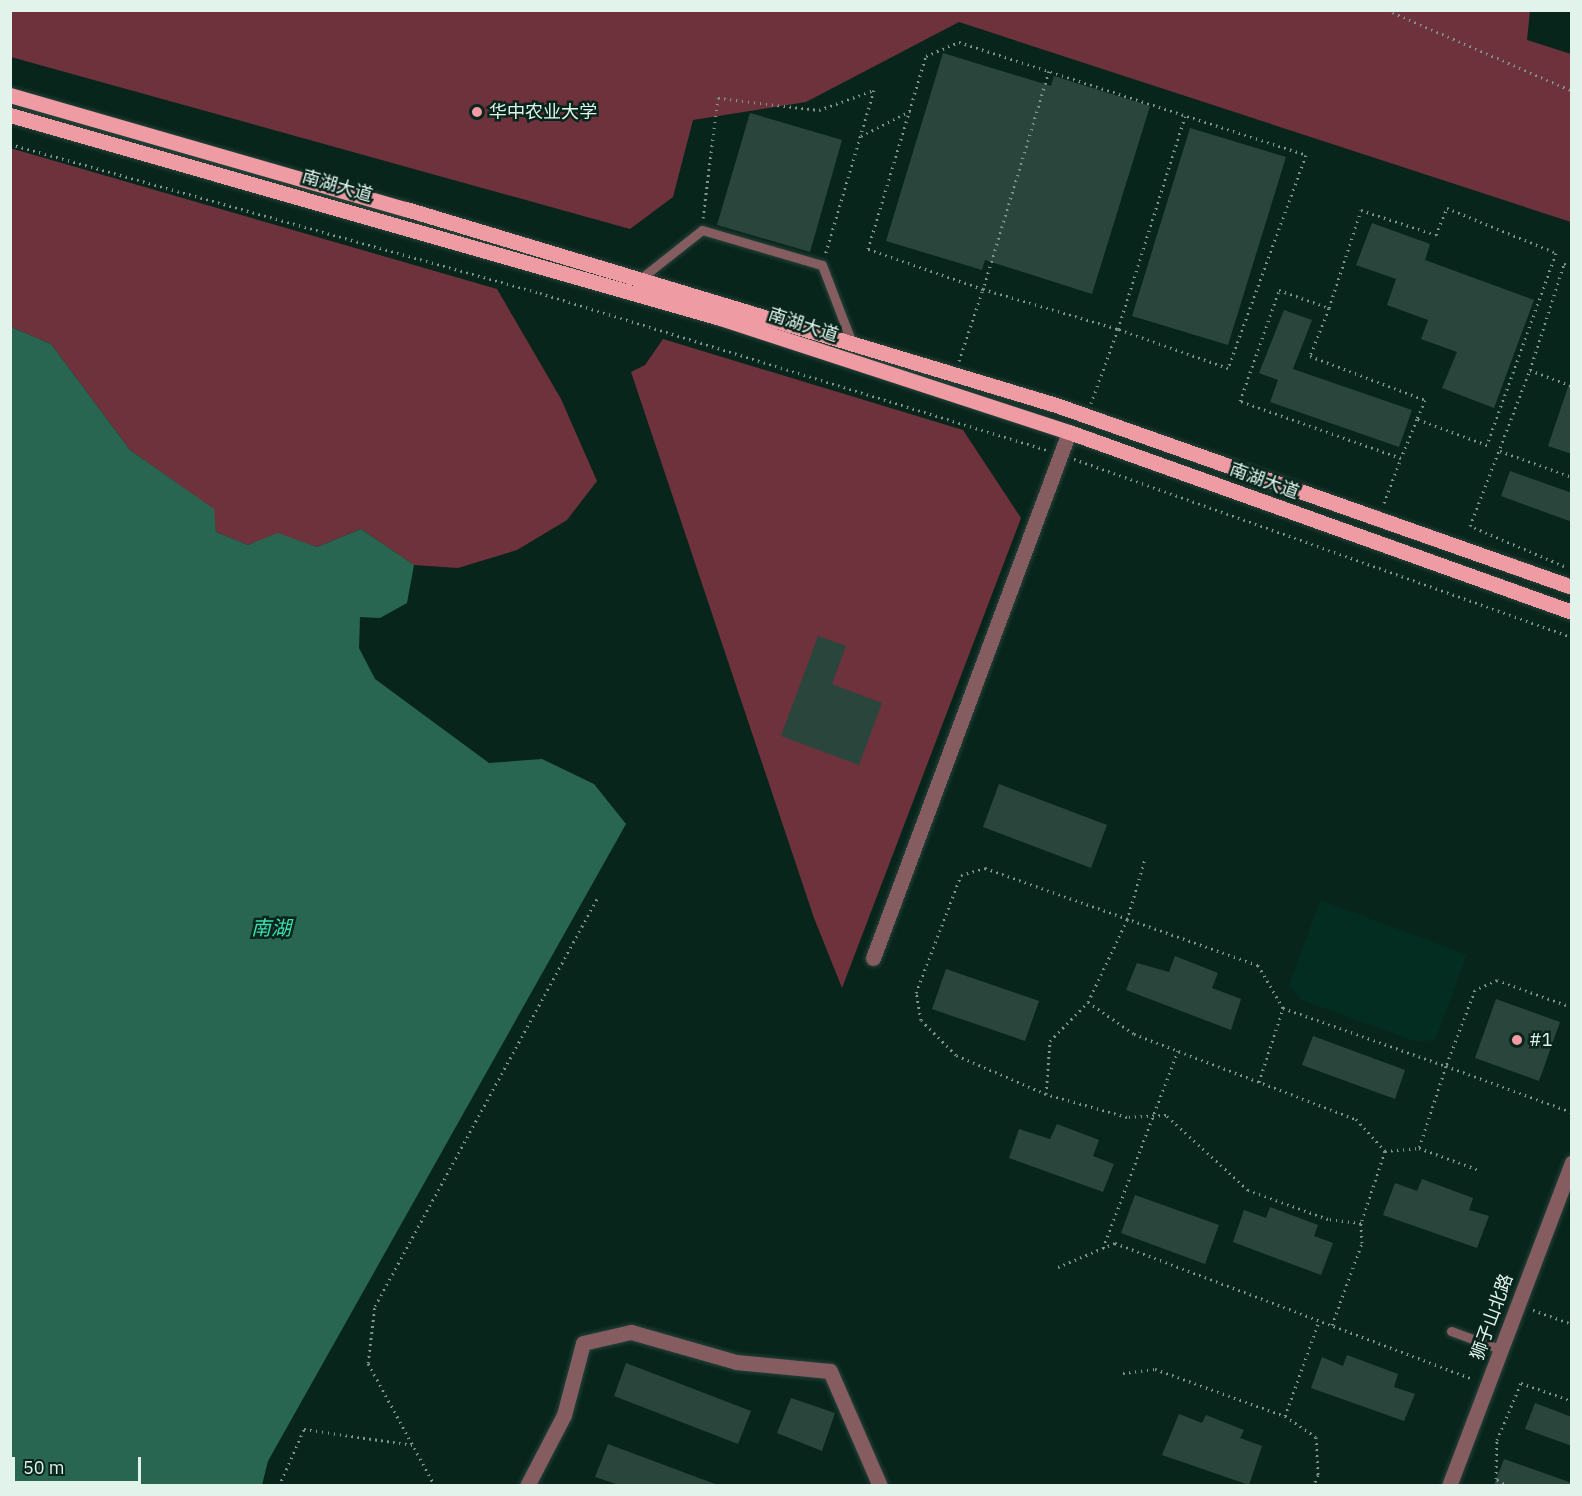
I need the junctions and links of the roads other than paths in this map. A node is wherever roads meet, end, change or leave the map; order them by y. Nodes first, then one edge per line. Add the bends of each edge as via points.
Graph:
1 (10, 95) edge
2 (10, 115) edge
3 (640, 279) junction
4 (852, 344) junction
5 (1069, 432) junction
6 (1572, 587) edge
7 (1572, 612) edge
8 (873, 958) dead end
9 (1572, 1163) edge
10 (1451, 1331) dead end
11 (1500, 1349) junction
12 (527, 1485) edge
13 (880, 1485) edge
14 (1449, 1485) edge

1 - 3 main road, 南湖大道
2 - 5 main road, 南湖大道 via 720,318
3 - 4 main road, 南湖大道
3 - 4 lane via 702,230 822,265
4 - 6 main road, 南湖大道 via 1086,416
5 - 7 main road, 南湖大道
5 - 8 street
9 - 11 street, 狮子山北路
10 - 11 lane
11 - 14 street, 狮子山北路
12 - 13 street via 564,1415 583,1343 631,1332 736,1362 830,1371

